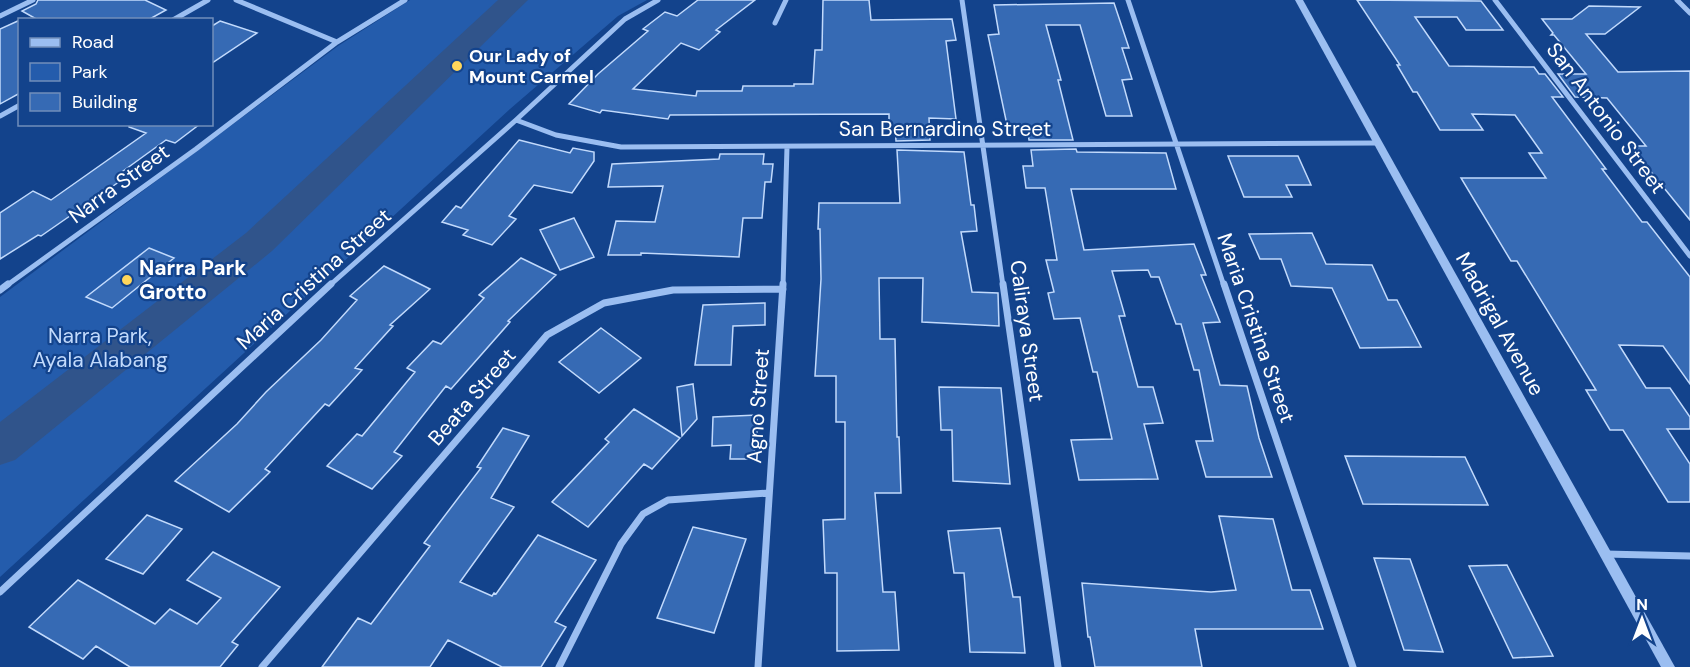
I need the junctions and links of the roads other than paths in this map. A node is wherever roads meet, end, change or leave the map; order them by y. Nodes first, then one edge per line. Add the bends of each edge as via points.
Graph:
1 (33, 0) edge
2 (208, 0) edge
3 (236, 0) edge
4 (405, 0) edge
5 (658, 0) edge
6 (786, 0) edge
7 (962, 0) edge
8 (1128, 0) edge
9 (1299, 0) edge
10 (1496, 0) edge
11 (1677, 0) edge
12 (1690, 13) edge
13 (0, 16) edge
14 (176, 18) edge
15 (775, 23) dead end
16 (337, 42) junction
17 (18, 106) edge
18 (0, 116) edge
19 (516, 120) junction
20 (1175, 143) junction
21 (1377, 143) junction
22 (982, 146) junction
23 (787, 147) junction
24 (1690, 256) edge
25 (783, 289) junction
26 (0, 290) edge
27 (769, 493) junction
28 (1605, 554) junction
29 (1690, 556) edge
30 (0, 592) edge
31 (262, 667) edge
32 (559, 667) edge
33 (758, 667) edge
34 (1058, 667) edge
35 (1353, 667) edge
36 (1668, 667) edge

1 - 13 street
2 - 14 street
3 - 16 street
4 - 16 street, Narra Street
5 - 19 street, Maria Cristina Street via 625,19
6 - 15 street
7 - 22 street, Caliraya Street
8 - 20 street, Maria Cristina Street
9 - 21 street, Madrigal Avenue
10 - 24 street, San Antonio Street
11 - 12 street
16 - 26 street, Narra Street
17 - 18 street
19 - 23 street, San Bernardino Street via 556,135 621,147
19 - 30 street, Maria Cristina Street via 359,258
20 - 21 street, San Bernardino Street
20 - 22 street, San Bernardino Street
20 - 35 street, Maria Cristina Street
21 - 28 street, Madrigal Avenue
22 - 23 street, San Bernardino Street
22 - 34 street, Caliraya Street
23 - 25 street, Agno Street
25 - 27 street, Agno Street
25 - 31 street, Beata Street via 673,290 604,303 547,335
27 - 32 street via 668,500 643,514 621,544
27 - 33 street, Agno Street
28 - 29 street
28 - 36 street, Madrigal Avenue

